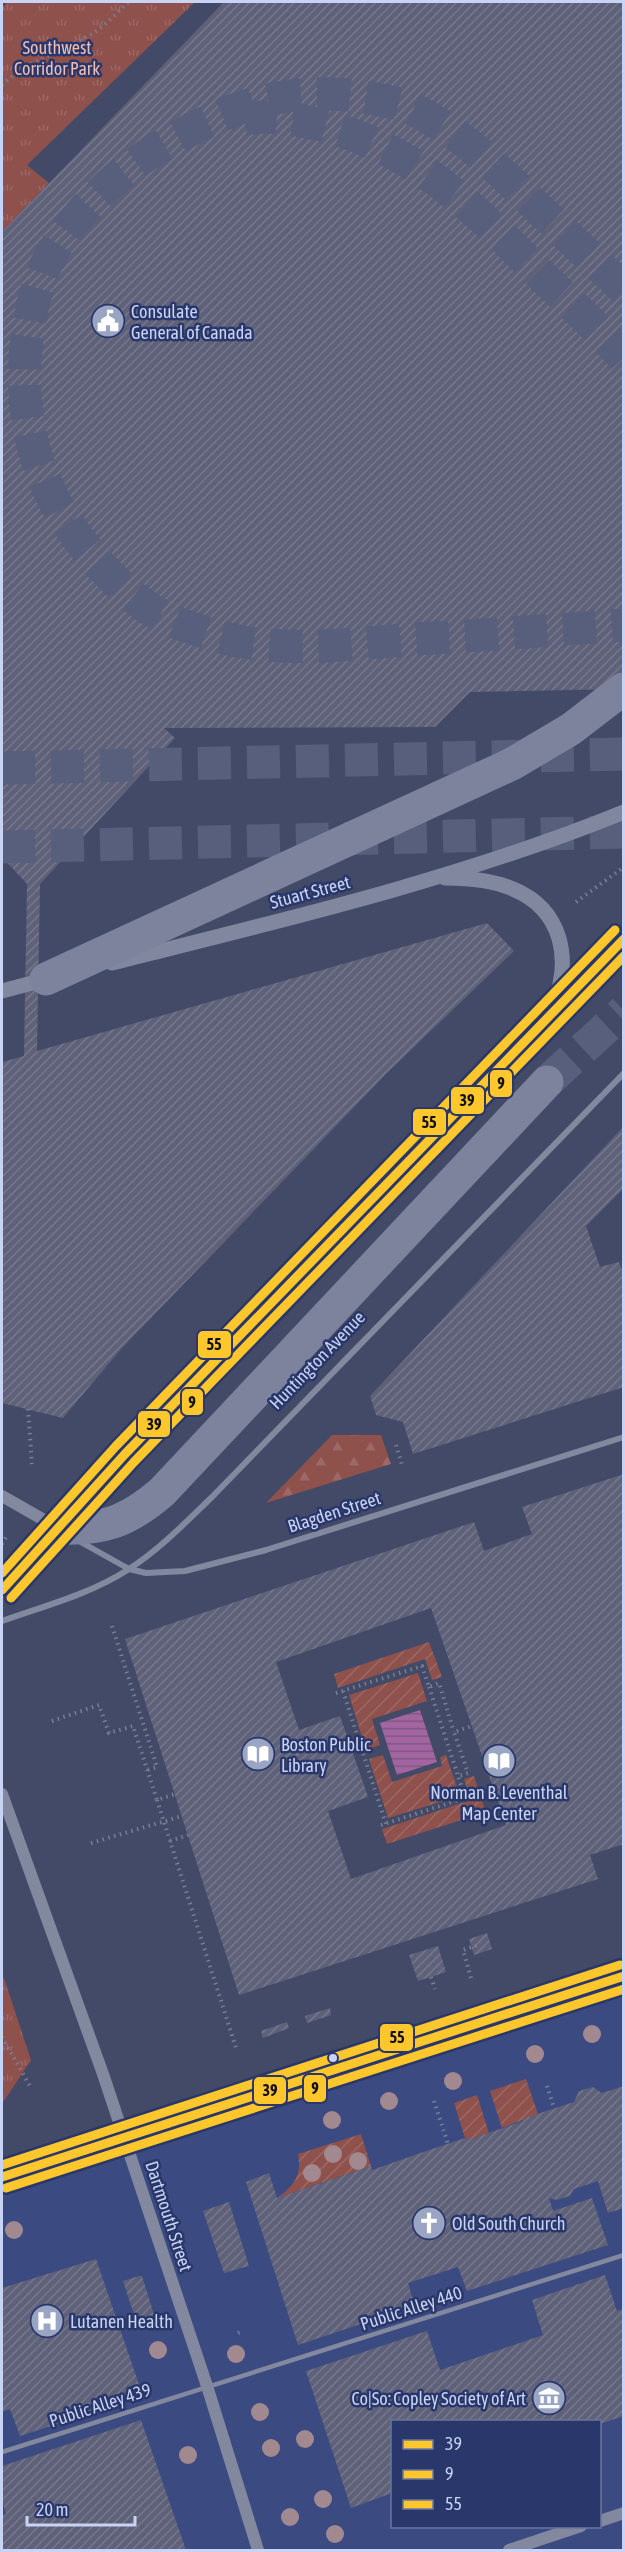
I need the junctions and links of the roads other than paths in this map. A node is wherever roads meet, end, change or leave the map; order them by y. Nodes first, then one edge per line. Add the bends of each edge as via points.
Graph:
1 (623, 689) edge
2 (624, 812) edge
3 (430, 878) junction
4 (624, 938) edge
5 (46, 980) junction
6 (2, 991) edge
7 (551, 1013) junction
8 (624, 1073) edge
9 (547, 1082) tunnel mouth
10 (624, 1437) edge
11 (2, 1496) edge
12 (58, 1528) junction
13 (129, 1569) junction
14 (2, 1590) edge
15 (2, 1621) edge
16 (2, 1794) edge
17 (624, 1976) edge
18 (124, 2137) junction
19 (2, 2176) edge
20 (624, 2255) edge
21 (207, 2386) junction
22 (2, 2452) edge
23 (624, 2513) edge
24 (601, 2520) edge
25 (575, 2528) edge
26 (258, 2550) edge
27 (509, 2550) edge

1 - 5 highway via 571,729 512,764
2 - 3 main road, Stuart Street
3 - 5 main road, Stuart Street via 310,914
3 - 7 main road via 497,883 525,894 546,913 559,936 564,961
4 - 7 main road
5 - 6 main road, Stuart Street
7 - 12 main road
8 - 13 street, Huntington Avenue via 212,1497
9 - 12 highway via 162,1492 123,1520 82,1529
10 - 13 street, Blagden Street via 232,1560 185,1571 146,1573
11 - 12 main road
12 - 13 street, Blagden Street
12 - 14 main road
13 - 15 street, Huntington Avenue via 79,1594
16 - 18 main road, Dartmouth Street
17 - 18 main road
18 - 19 main road
18 - 21 main road, Dartmouth Street
20 - 21 lane, Public Alley 440
21 - 22 lane, Public Alley 439
21 - 26 main road, Dartmouth Street
23 - 24 main road
25 - 27 main road

